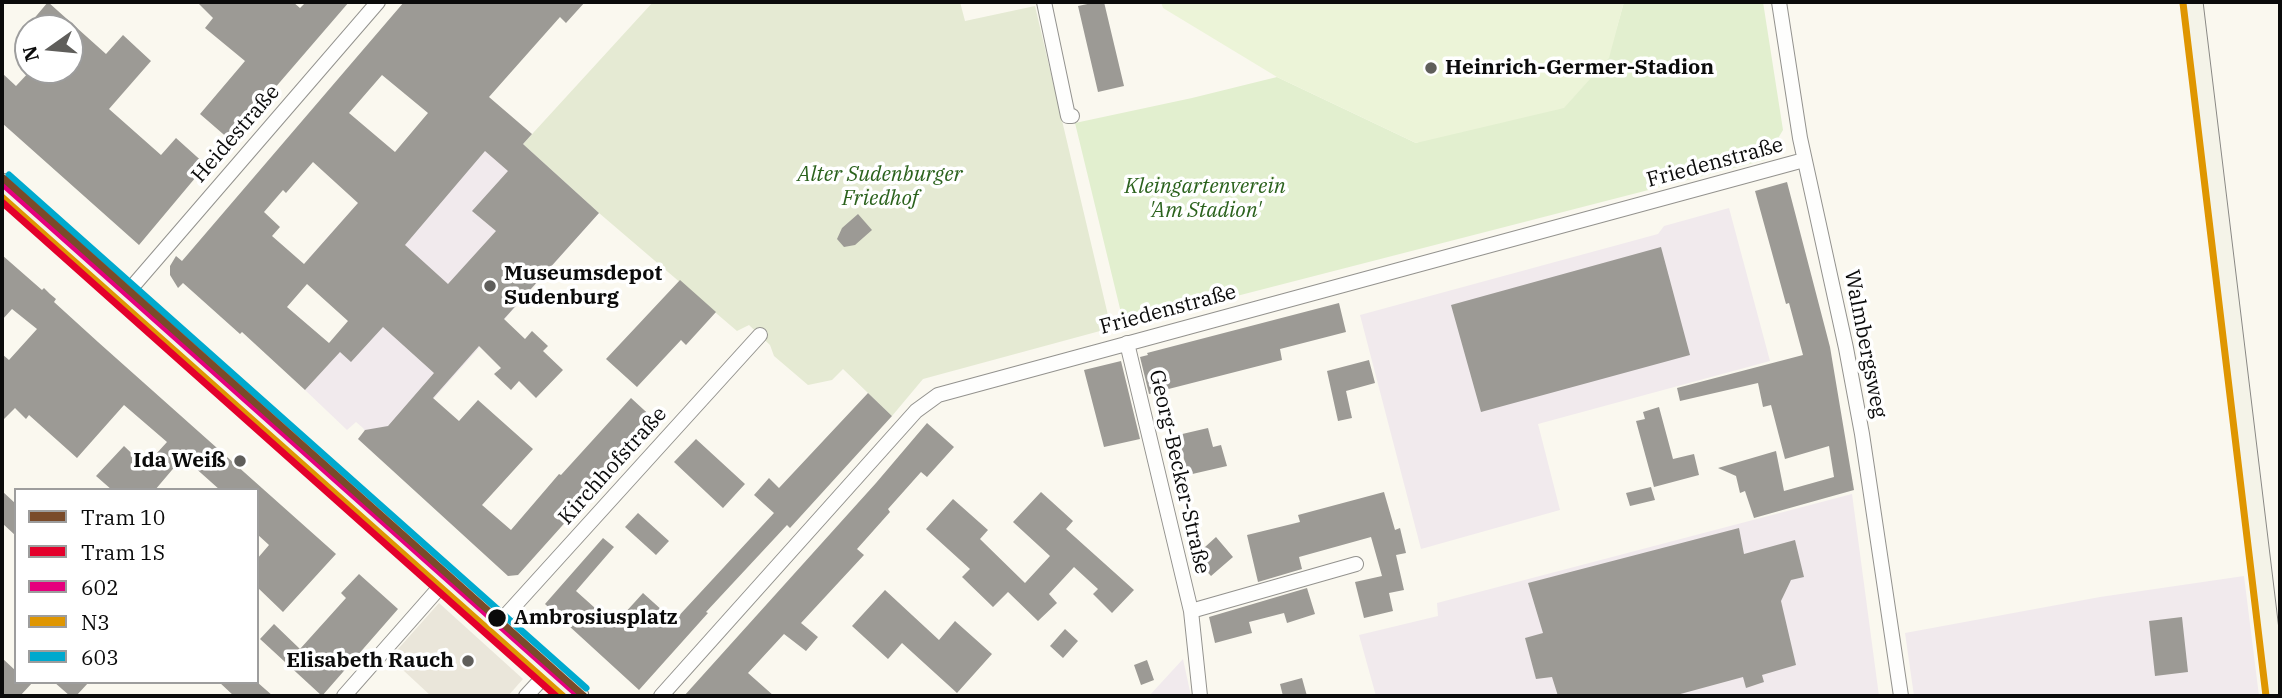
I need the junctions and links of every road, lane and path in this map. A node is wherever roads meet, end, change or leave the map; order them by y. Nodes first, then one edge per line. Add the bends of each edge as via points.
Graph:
1 (378, 2) edge
2 (1044, 2) edge
3 (1779, 2) edge
4 (2193, 2) edge
5 (1070, 116) dead end
6 (1804, 160) junction
7 (2, 183) edge
8 (127, 293) junction
9 (760, 335) dead end
10 (1127, 343) junction
11 (1356, 564) dead end
12 (447, 579) junction
13 (1191, 611) junction
14 (498, 624) junction
15 (550, 670) junction
16 (344, 696) edge
17 (526, 696) edge
18 (579, 696) edge
19 (661, 696) edge
20 (1200, 696) edge
21 (1901, 696) edge
22 (2277, 696) edge

1 - 8 street, Heidestraße
2 - 5 street
3 - 6 street, Walmbergsweg
4 - 22 street
6 - 10 street, Friedenstraße
6 - 21 street, Walmbergsweg via 1856,397
7 - 8 street
8 - 12 street
9 - 14 street, Kirchhofstraße
10 - 13 street, Georg-Becker-Straße
10 - 19 street, Friedenstraße via 955,389 928,401
11 - 13 street
12 - 14 street
12 - 16 street
13 - 20 street, Georg-Becker-Straße
14 - 15 street
15 - 17 street
15 - 18 street

